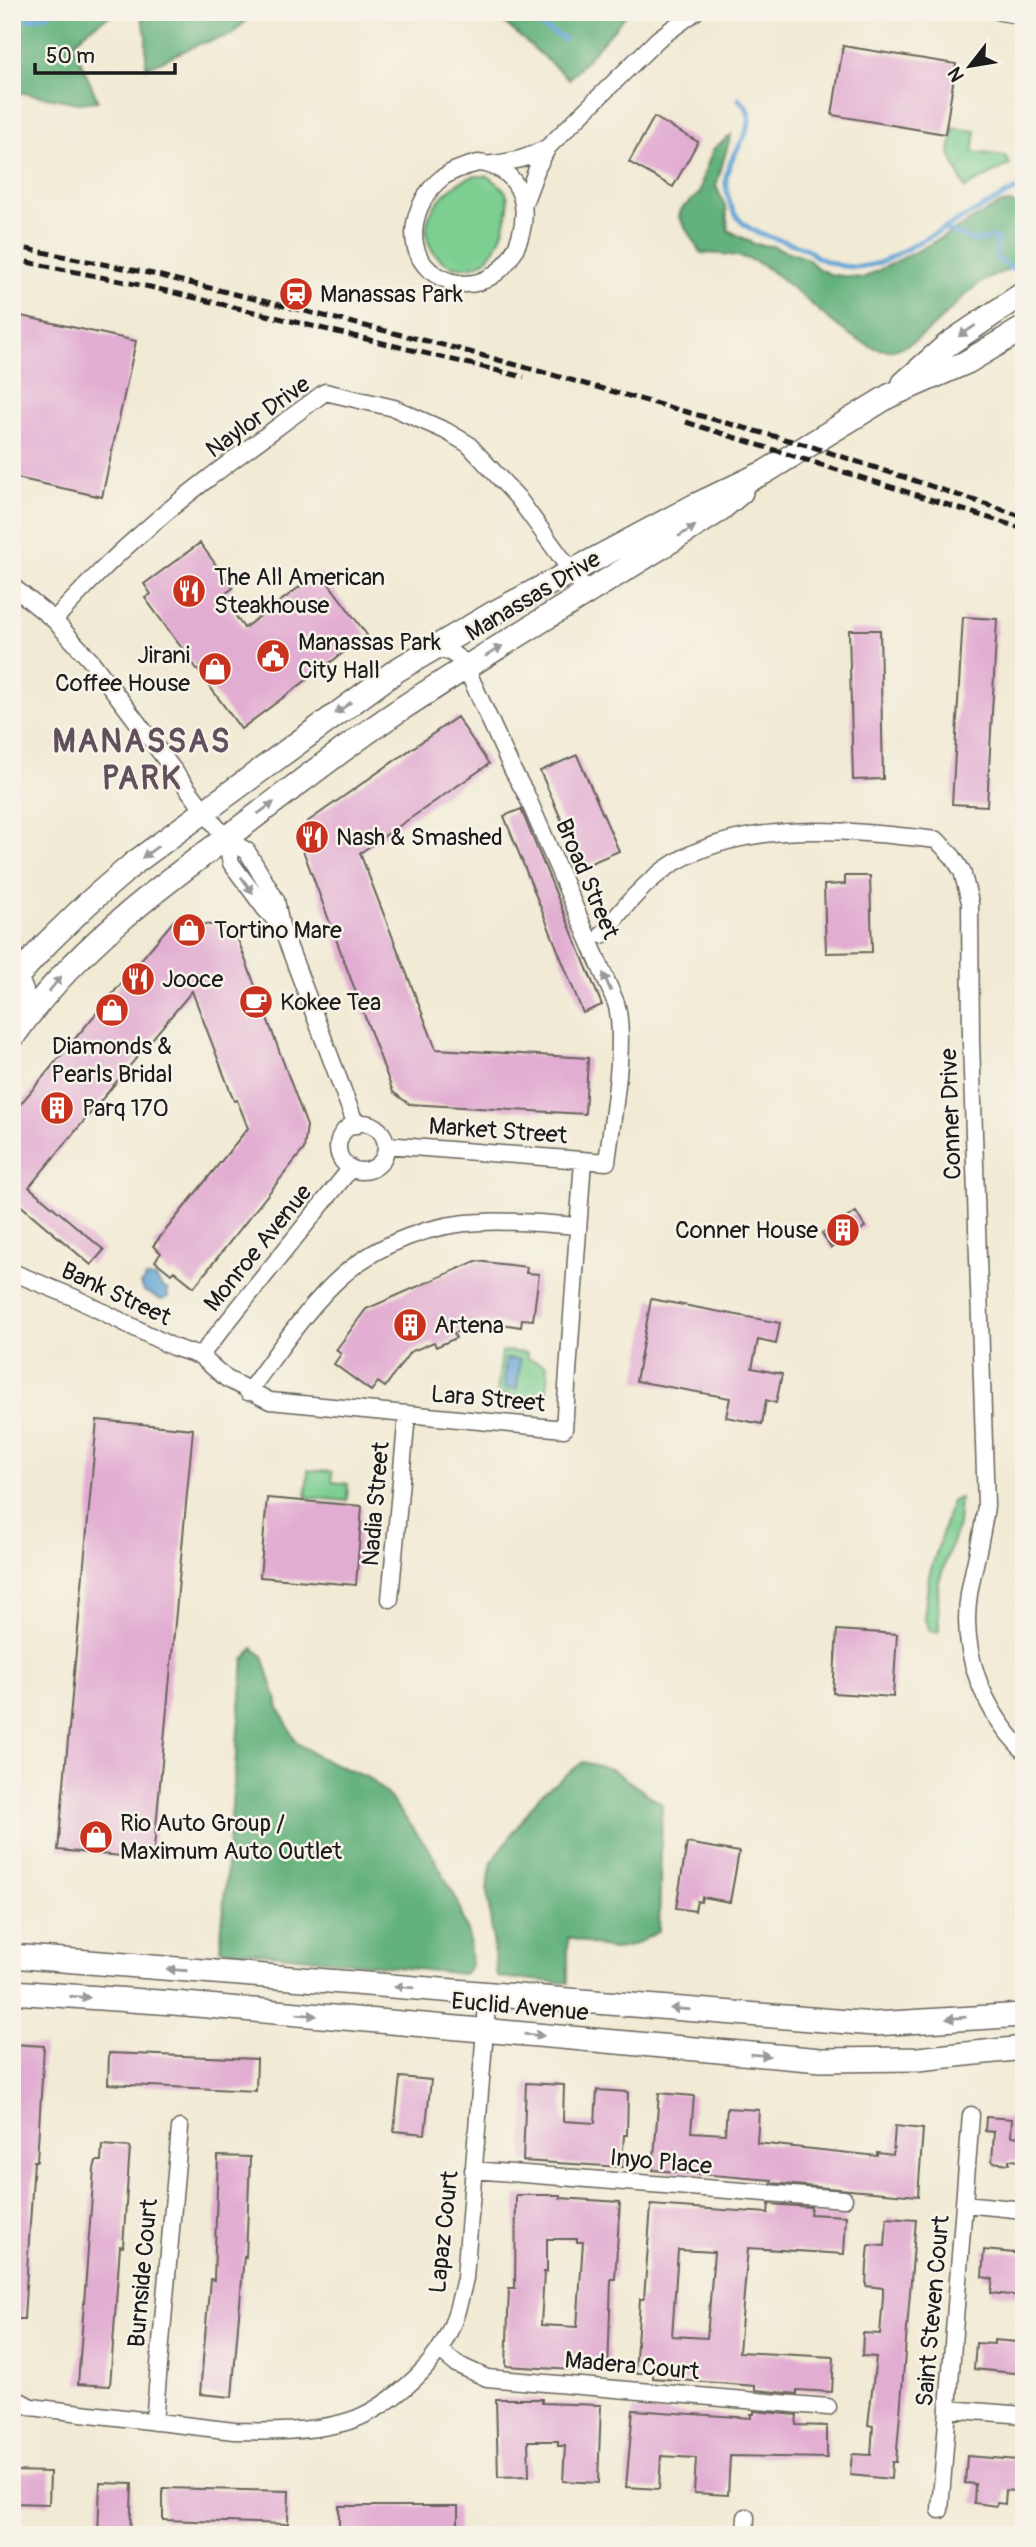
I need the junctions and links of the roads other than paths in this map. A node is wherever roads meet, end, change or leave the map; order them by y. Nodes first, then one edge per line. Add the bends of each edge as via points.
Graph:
1 (695, 12) edge
2 (1000, 12) edge
3 (1024, 16) edge
4 (548, 147) junction
5 (491, 164) junction
6 (523, 208) junction
7 (1024, 293) edge
8 (1024, 328) edge
9 (889, 396) junction
10 (765, 472) junction
11 (573, 571) junction
12 (12, 586) edge
13 (587, 593) junction
14 (54, 620) junction
15 (432, 648) junction
16 (467, 668) junction
17 (205, 812) junction
18 (225, 838) junction
19 (602, 935) dead end
20 (14, 978) edge
21 (12, 1015) edge
22 (12, 1038) edge
23 (356, 1125) junction
24 (386, 1145) junction
25 (583, 1160) junction
26 (607, 1162) joint
27 (351, 1168) junction
28 (578, 1226) junction
29 (12, 1272) edge
30 (200, 1356) junction
31 (248, 1392) junction
32 (407, 1415) junction
33 (390, 1598) dead end
34 (1024, 1751) edge
35 (12, 1956) edge
36 (12, 1992) edge
37 (488, 1993) junction
38 (1024, 2015) edge
39 (485, 2031) junction
40 (1024, 2048) edge
41 (971, 2115) dead end
42 (180, 2128) dead end
43 (473, 2170) junction
44 (844, 2199) dead end
45 (964, 2204) junction
46 (1024, 2210) edge
47 (439, 2350) junction
48 (12, 2397) edge
49 (828, 2407) dead end
50 (948, 2409) junction
51 (1024, 2416) edge
52 (154, 2421) junction
53 (940, 2510) dead end
54 (746, 2517) dead end
55 (745, 2535) edge

1 - 4 street via 659,38
2 - 3 street
4 - 5 street via 532,157
4 - 6 street
5 - 6 street via 514,181
5 - 6 street via 462,167 435,185 419,207 413,234 421,260 440,278 452,282 492,277 516,248
7 -> 9 main road, Manassas Drive via 947,345
8 - 9 main road, Manassas Drive via 967,362
9 - 10 main road, Manassas Drive
10 - 11 main road, Manassas Drive
13 -> 10 main road, Manassas Drive via 718,512
11 - 13 street, Naylor Drive
11 - 14 street, Naylor Drive via 496,471 468,444 394,408 325,392 141,533
11 - 15 main road, Manassas Drive
12 - 14 street
16 -> 13 main road, Manassas Drive
14 - 17 street via 113,689
15 - 16 street via 460,657
15 -> 17 main road, Manassas Drive
18 -> 16 main road, Manassas Drive via 396,713
26 -> 16 street, Broad Street via 620,1017
17 - 18 street
17 -> 20 main road, Manassas Drive via 133,864
22 -> 18 main road, Manassas Drive via 89,947
18 - 23 street via 247,851 276,900 281,926
19 - 34 street, Conner Drive via 672,864 724,842 822,831 937,840 962,871 970,902 986,1505 968,1623 974,1671 986,1699
20 - 21 main road via 22,993
23 - 24 street via 379,1130
23 - 27 street via 343,1133 339,1149
24 - 25 street, Market Street
24 - 27 street via 383,1159 372,1169
25 - 26 street, Market Street
25 - 28 street, Lara Street
27 - 30 street, Monroe Avenue
28 - 31 street via 456,1224 401,1240 368,1256 321,1297
28 - 32 street, Lara Street via 564,1429
29 - 30 street, Bank Street
30 - 31 street, Lara Street
31 - 32 street, Lara Street via 276,1403
32 - 33 street, Nadia Street
37 -> 35 main road, Euclid Avenue
36 -> 39 main road, Euclid Avenue
38 -> 37 main road, Euclid Avenue via 874,2024
37 - 39 street, Lapaz Court
39 -> 40 main road, Euclid Avenue via 821,2060 918,2059
39 - 43 street, Lapaz Court
41 - 45 street, Saint Steven Court
42 - 52 street, Burnside Court
43 - 44 street, Inyo Place
43 - 47 street, Lapaz Court via 465,2278 457,2311
45 - 46 street
45 - 50 street, Saint Steven Court
47 - 49 street, Madera Court via 486,2378
47 - 52 street, Lapaz Court via 399,2392 345,2423 266,2432
48 - 52 street, Lapaz Court via 31,2407
50 - 51 street
50 - 53 street, Saint Steven Court
54 - 55 street

